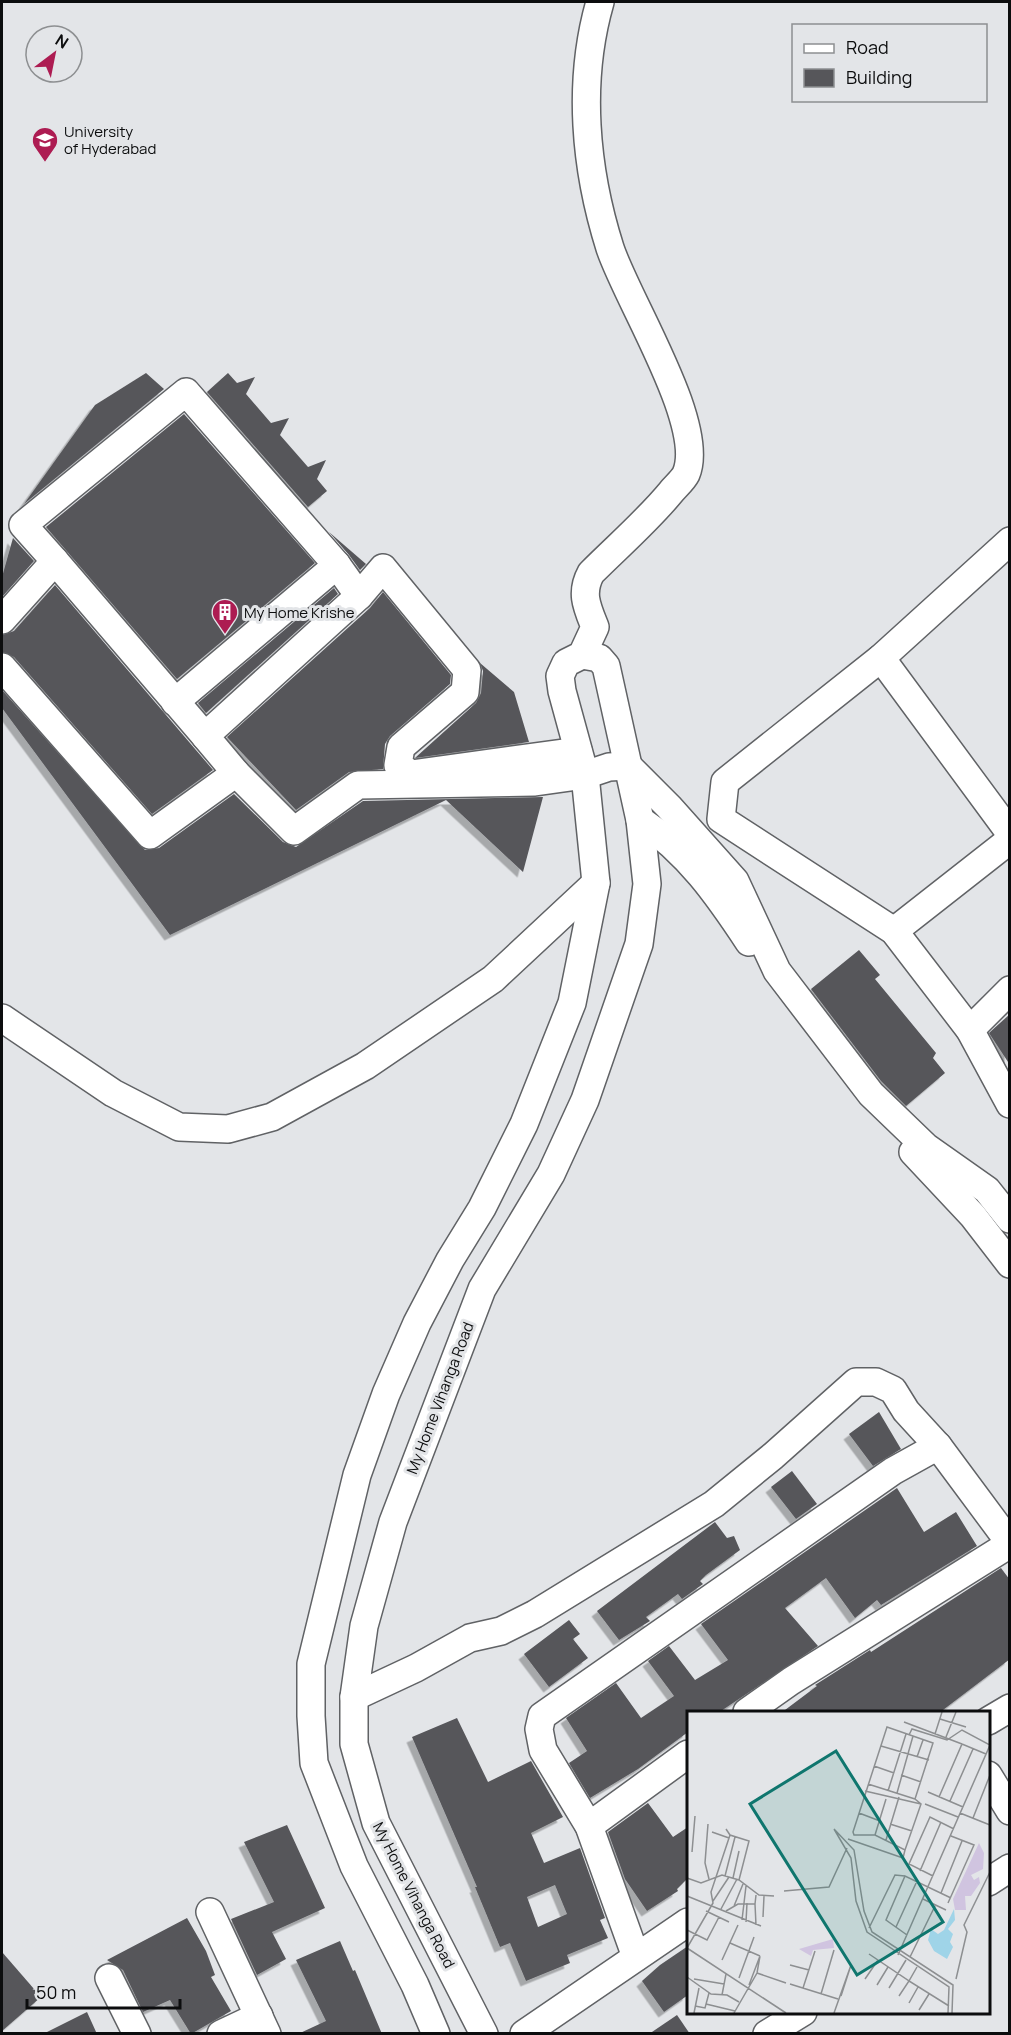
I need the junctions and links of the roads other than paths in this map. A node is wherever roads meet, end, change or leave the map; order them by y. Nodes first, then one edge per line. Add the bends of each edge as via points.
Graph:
1 (600, 2) edge
2 (1010, 541) edge
3 (55, 561) junction
4 (337, 565) junction
5 (360, 596) junction
6 (2, 620) edge
7 (582, 655) junction
8 (881, 658) junction
9 (2, 667) edge
10 (175, 702) junction
11 (205, 736) junction
12 (401, 747) junction
13 (581, 763) junction
14 (628, 766) junction
15 (236, 773) junction
16 (358, 785) junction
17 (640, 820) junction
18 (1010, 833) edge
19 (1010, 840) edge
20 (596, 883) junction
21 (894, 931) junction
22 (1010, 990) edge
23 (2, 1018) edge
24 (970, 1030) junction
25 (1010, 1104) edge
26 (1010, 1219) edge
27 (1010, 1264) edge
28 (938, 1446) junction
29 (1010, 1543) edge
30 (354, 1696) junction
31 (1010, 1708) edge
32 (750, 1711) edge
33 (990, 1720) edge
34 (687, 1755) edge
35 (990, 1778) edge
36 (1010, 1811) edge
37 (589, 1826) junction
38 (1010, 1868) edge
39 (990, 1881) edge
40 (210, 1912) dead end
41 (687, 1923) edge
42 (636, 1957) junction
43 (109, 1978) dead end
44 (801, 2014) edge
45 (263, 2025) edge
46 (137, 2034) edge
47 (221, 2034) edge
48 (436, 2034) edge
49 (484, 2034) edge
50 (524, 2034) edge
51 (767, 2034) edge

1 - 7 street via 590,37 586,120 594,182 611,249 675,388 688,448 686,474 585,583 584,598 595,627
2 - 8 street
3 - 4 street via 23,525 186,392
3 - 6 street
3 - 10 street
4 - 5 street
4 - 10 street
5 - 11 street
5 - 12 street via 383,568 467,670 465,692
7 - 13 street via 566,663 560,676
7 - 14 street, My Home Vihanga Road via 599,658 606,666
8 - 18 street
8 - 21 street via 725,782 721,819
9 - 15 street via 150,835
10 - 11 street
11 - 15 street
12 - 13 street via 398,765 411,774
12 - 16 street
13 - 14 street
13 - 16 street via 535,782
13 - 20 street
14 - 17 street, My Home Vihanga Road
14 - 26 street via 735,881 777,971 871,1094 926,1147 987,1190
15 - 16 street via 294,831
17 - 27 street via 661,834 709,883 828,1060 973,1216
17 - 30 street, My Home Vihanga Road via 647,884 639,944 585,1100 551,1174 482,1289 402,1500 364,1626
19 - 21 street
20 - 23 street via 493,979 365,1066 272,1118 228,1129 170,1122 113,1093
20 - 48 street via 572,1003 524,1124 417,1323 386,1394 357,1475 311,1664 314,1763 354,1866
21 - 24 street
22 - 24 street
24 - 25 street
28 - 29 street
28 - 30 street via 906,1411 893,1390 876,1382 856,1382 714,1504 535,1614 501,1631 470,1638 417,1668
28 - 37 street via 883,1478 542,1716 538,1729 543,1750
29 - 32 street
30 - 49 street, My Home Vihanga Road via 354,1744 376,1823
31 - 33 street
34 - 37 street
35 - 36 street
37 - 42 street
38 - 39 street
40 - 45 street
41 - 42 street
42 - 50 street
43 - 46 street
44 - 51 street
45 - 47 street

